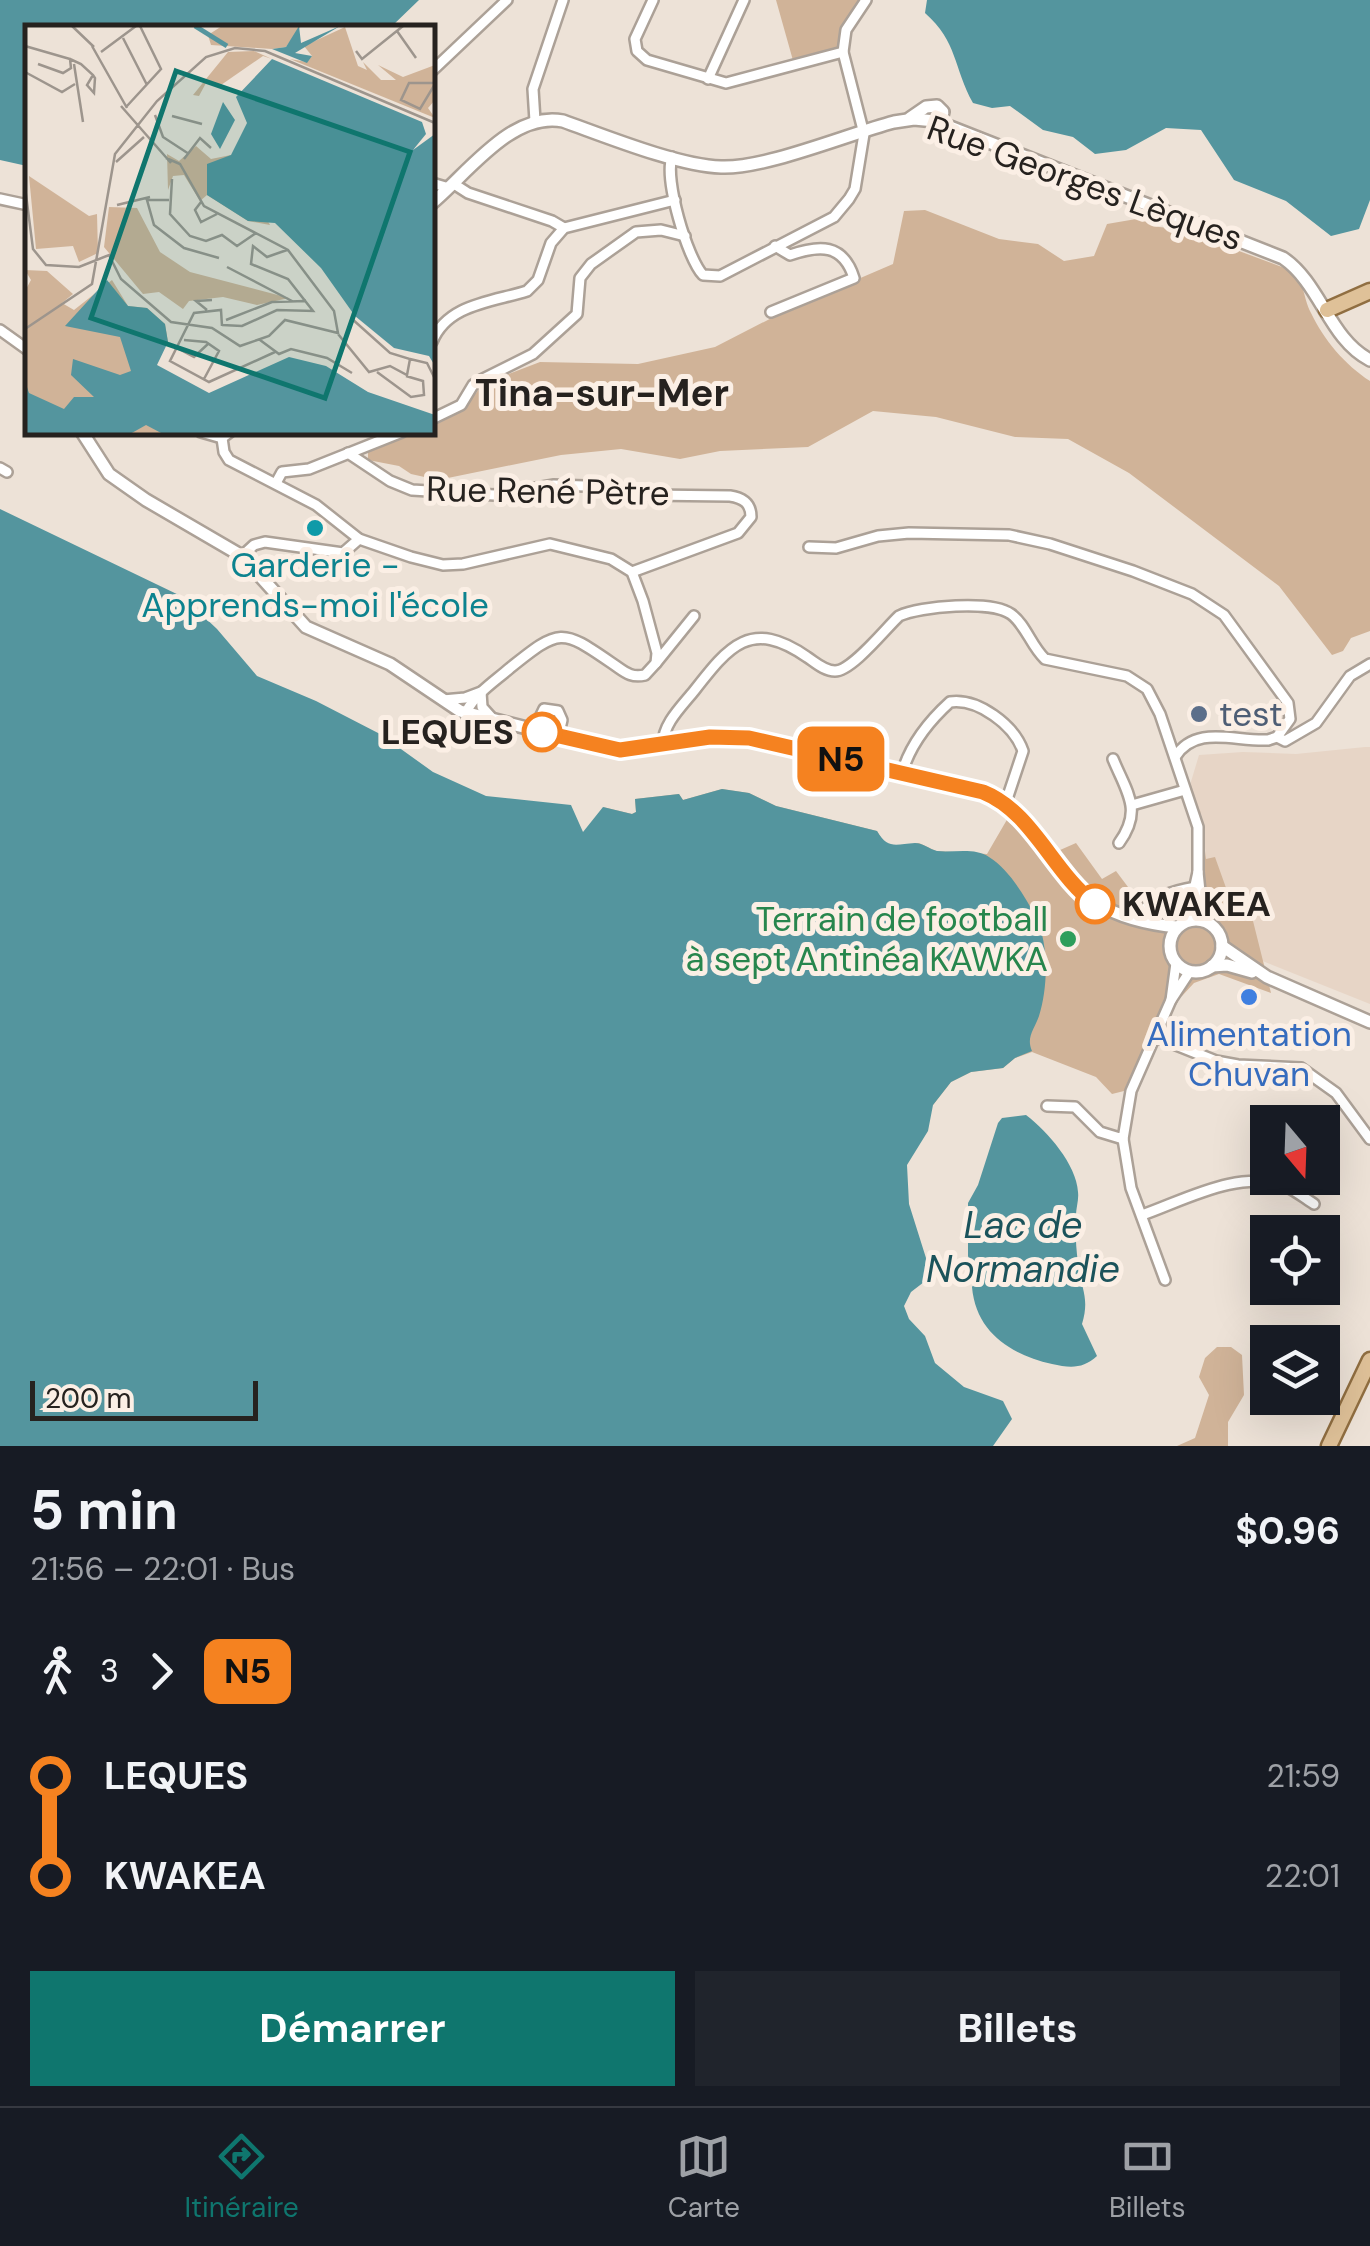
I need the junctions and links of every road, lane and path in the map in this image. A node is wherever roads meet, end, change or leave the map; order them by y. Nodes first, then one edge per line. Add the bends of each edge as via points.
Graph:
1 (507, 0) edge
2 (563, 0) edge
3 (653, 0) edge
4 (744, 0) edge
5 (866, 0) edge
6 (842, 52) junction
7 (435, 67) edge
8 (708, 79) junction
9 (535, 120) junction
10 (863, 130) junction
11 (672, 157) junction
12 (435, 183) edge
13 (452, 186) junction
14 (0, 200) edge
15 (435, 200) edge
16 (675, 200) junction
17 (25, 204) edge
18 (564, 228) junction
19 (686, 236) junction
20 (775, 246) junction
21 (1370, 291) edge
22 (1334, 311) junction
23 (771, 312) dead end
24 (0, 330) edge
25 (435, 337) edge
26 (25, 348) edge
27 (1370, 360) edge
28 (435, 418) edge
29 (84, 435) edge
30 (394, 435) edge
31 (226, 436) edge
32 (348, 453) junction
33 (276, 484) junction
34 (358, 539) junction
35 (810, 548) dead end
36 (242, 556) junction
37 (632, 572) junction
38 (694, 616) dead end
39 (656, 663) junction
40 (1370, 664) edge
41 (481, 692) junction
42 (443, 700) junction
43 (466, 712) junction
44 (493, 719) junction
45 (534, 730) junction
46 (558, 736) junction
47 (1277, 737) junction
48 (664, 744) junction
49 (1174, 756) junction
50 (1113, 759) dead end
51 (902, 774) junction
52 (1185, 790) junction
53 (1005, 804) junction
54 (1132, 805) junction
55 (1119, 844) dead end
56 (1198, 872) junction
57 (1196, 887) junction
58 (1138, 920) junction
59 (1203, 921) junction
60 (1182, 924) junction
61 (1169, 945) junction
62 (1222, 946) junction
63 (1176, 963) junction
64 (1212, 966) junction
65 (1190, 972) junction
66 (1267, 977) junction
67 (1171, 1000) junction
68 (1370, 1022) edge
69 (1156, 1037) junction
70 (1047, 1106) dead end
71 (1370, 1139) edge
72 (1123, 1140) junction
73 (1314, 1204) dead end
74 (1142, 1216) junction
75 (1165, 1280) dead end
76 (1370, 1360) edge
77 (1329, 1446) edge

1 - 7 street
2 - 9 street via 533,89
3 - 8 street via 635,39 637,51
4 - 8 street
5 - 6 street via 846,30
6 - 8 street via 736,81
6 - 10 street
9 - 11 main road, Rue Georges Lèques via 563,122
9 - 13 main road via 514,130
10 - 11 main road, Rue Georges Lèques via 740,166
10 - 20 street via 855,188 842,208
10 - 22 main road, Rue Georges Lèques via 910,119 940,123 1283,258
11 - 16 street
12 - 13 street
13 - 15 main road
13 - 18 street
14 - 17 street
16 - 18 street
16 - 19 street
18 - 25 street via 534,286 455,313
19 - 20 street via 698,272 708,277
19 - 28 street via 636,232 591,264 580,278 577,314 533,354 473,385 461,404
20 - 23 street via 790,255 814,247 831,250 854,278
21 - 22 main road
22 - 27 main road, Rue Georges Lèques via 1351,347
24 - 26 street
29 - 36 main road via 108,474
30 - 32 street
31 - 33 street via 230,460
32 - 33 street via 282,472
32 - 37 street, Rue René Pètre via 412,490 479,495 597,487 730,496 751,510 738,533
33 - 34 street
34 - 36 street via 343,553 264,542
34 - 37 street via 443,565 560,544
35 - 47 street via 908,533 1009,536 1173,586 1224,615 1261,663 1291,711
36 - 42 main road via 306,627 390,664
37 - 39 street
38 - 39 street
39 - 41 street via 645,675 629,674 560,635
40 - 47 street via 1350,676 1316,723 1286,741
41 - 42 street
41 - 43 street
41 - 44 street via 482,708
42 - 43 main road
43 - 44 main road
44 - 45 main road
45 - 46 main road
45 - 46 street via 544,709 552,708 562,720
46 - 48 main road via 620,750
47 - 49 street via 1204,736
48 - 49 street via 668,725 740,642 778,638 837,671 907,612 990,607 1016,618 1044,659 1138,681 1155,700
48 - 51 main road via 737,736
49 - 52 street
50 - 54 street
51 - 53 main road via 983,792
51 - 53 street via 913,744 942,710 950,702 970,702 1020,742 1021,761
52 - 54 street
52 - 56 street via 1198,827
53 - 58 main road via 1080,892
54 - 55 street via 1130,828
56 - 57 street
56 - 59 street
57 - 58 street via 1159,898
57 - 60 street
58 - 60 main road
58 - 61 main road
59 - 60 main road
59 - 62 main road via 1217,930
60 - 61 main road
61 - 63 main road
62 - 64 main road
62 - 66 main road
63 - 65 main road
63 - 67 street
64 - 65 main road
64 - 66 main road
65 - 67 street
66 - 68 main road
67 - 69 street
69 - 71 street via 1216,1061 1301,1068 1336,1093
69 - 72 street via 1131,1092
70 - 72 street via 1075,1107 1100,1132
72 - 74 street
73 - 74 street via 1288,1187 1241,1181
74 - 75 street
76 - 77 main road

